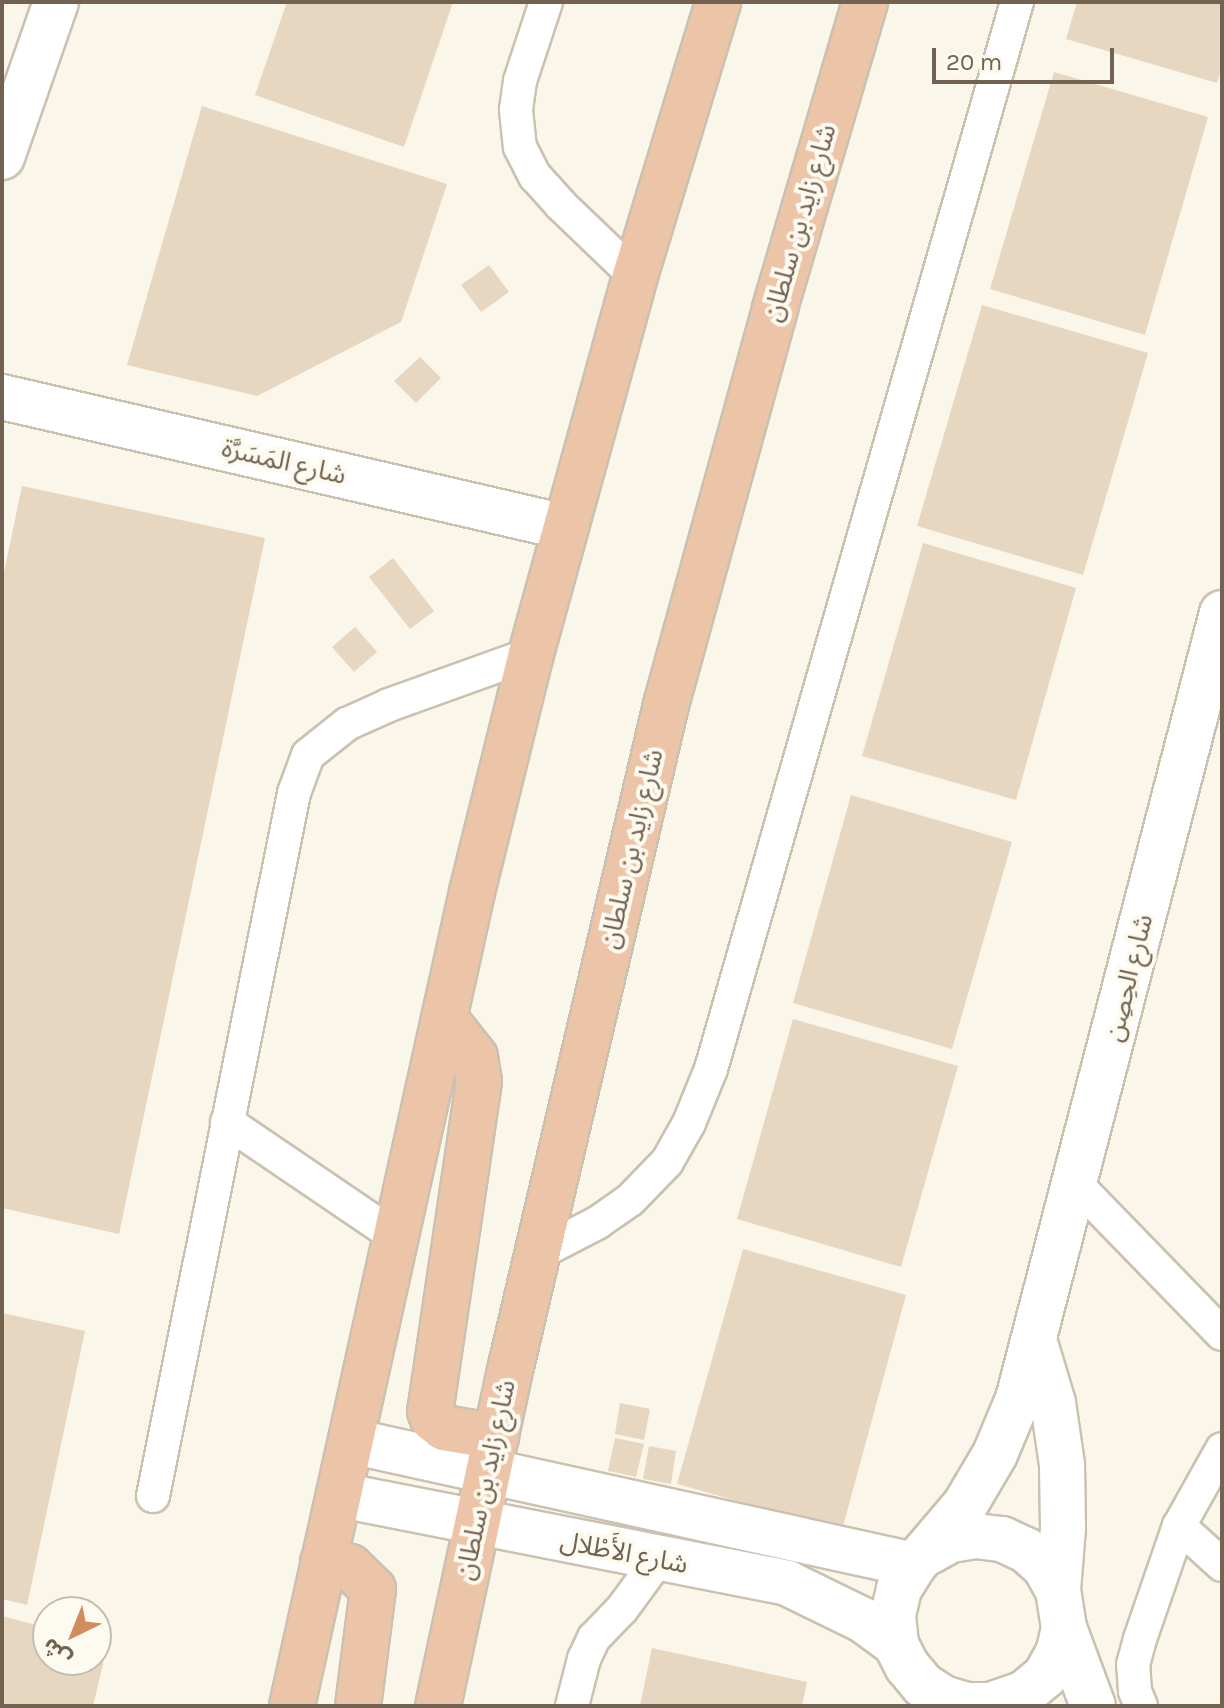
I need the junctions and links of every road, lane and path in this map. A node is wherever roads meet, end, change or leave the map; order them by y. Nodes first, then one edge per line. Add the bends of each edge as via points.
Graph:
1 (56, 2) edge
2 (546, 2) edge
3 (718, 2) edge
4 (865, 2) edge
5 (1017, 2) edge
6 (2, 157) edge
7 (635, 276) junction
8 (2, 397) edge
9 (565, 527) junction
10 (1222, 613) edge
11 (531, 654) junction
12 (444, 1018) junction
13 (227, 1122) junction
14 (1076, 1184) junction
15 (395, 1236) junction
16 (537, 1254) junction
17 (1222, 1334) edge
18 (1035, 1343) junction
19 (351, 1441) junction
20 (1222, 1449) edge
21 (492, 1455) junction
22 (340, 1495) junction
23 (153, 1496) dead end
24 (478, 1524) junction
25 (1179, 1526) junction
26 (921, 1559) junction
27 (658, 1560) junction
28 (323, 1562) junction
29 (1222, 1565) edge
30 (1061, 1609) junction
31 (896, 1644) junction
32 (919, 1696) edge
33 (997, 1705) edge
34 (292, 1706) edge
35 (358, 1706) edge
36 (438, 1706) edge
37 (572, 1706) edge
38 (1093, 1706) edge
39 (1141, 1706) edge

1 - 6 street
2 - 7 lane via 520,81 520,147 552,196
3 - 7 highway
4 - 16 highway, شارع زايد بن سلطان via 666,705
5 - 16 lane via 711,1069 667,1162 619,1208
7 - 9 highway
8 - 9 street, شارع المَسَرَّة
9 - 11 highway
10 - 14 street, شارع الحِصِن
11 - 12 highway
11 - 13 lane via 347,724 308,755 294,793
12 - 15 highway
12 - 21 highway via 475,1057 479,1081 430,1411 444,1428
13 - 15 lane
13 - 23 lane
14 - 17 lane
14 - 18 street, شارع الحِصِن
15 - 19 highway
16 - 21 highway, شارع زايد بن سلطان
18 - 26 street, شارع الحِصِن via 995,1454 965,1505
18 - 30 street via 1053,1403 1062,1465
19 - 21 street, شارع الأَطْلال
19 - 22 highway
20 - 25 lane
21 - 24 highway, شارع زايد بن سلطان
21 - 26 street, شارع الأَطْلال
22 - 24 street, شارع الأَطْلال
22 - 28 highway
24 - 27 street, شارع الأَطْلال
24 - 36 highway, شارع زايد بن سلطان
25 - 29 lane
25 - 39 lane via 1133,1665
26 - 30 street via 951,1540 1002,1539 1045,1567
26 - 31 street via 899,1589
27 - 31 street, شارع الأَطْلال via 787,1583 863,1620
27 - 37 lane via 594,1638
28 - 34 highway
28 - 35 highway via 350,1567 373,1589
30 - 33 street via 1058,1653 1045,1676 1025,1693
30 - 38 street
31 - 32 street
32 - 33 street

